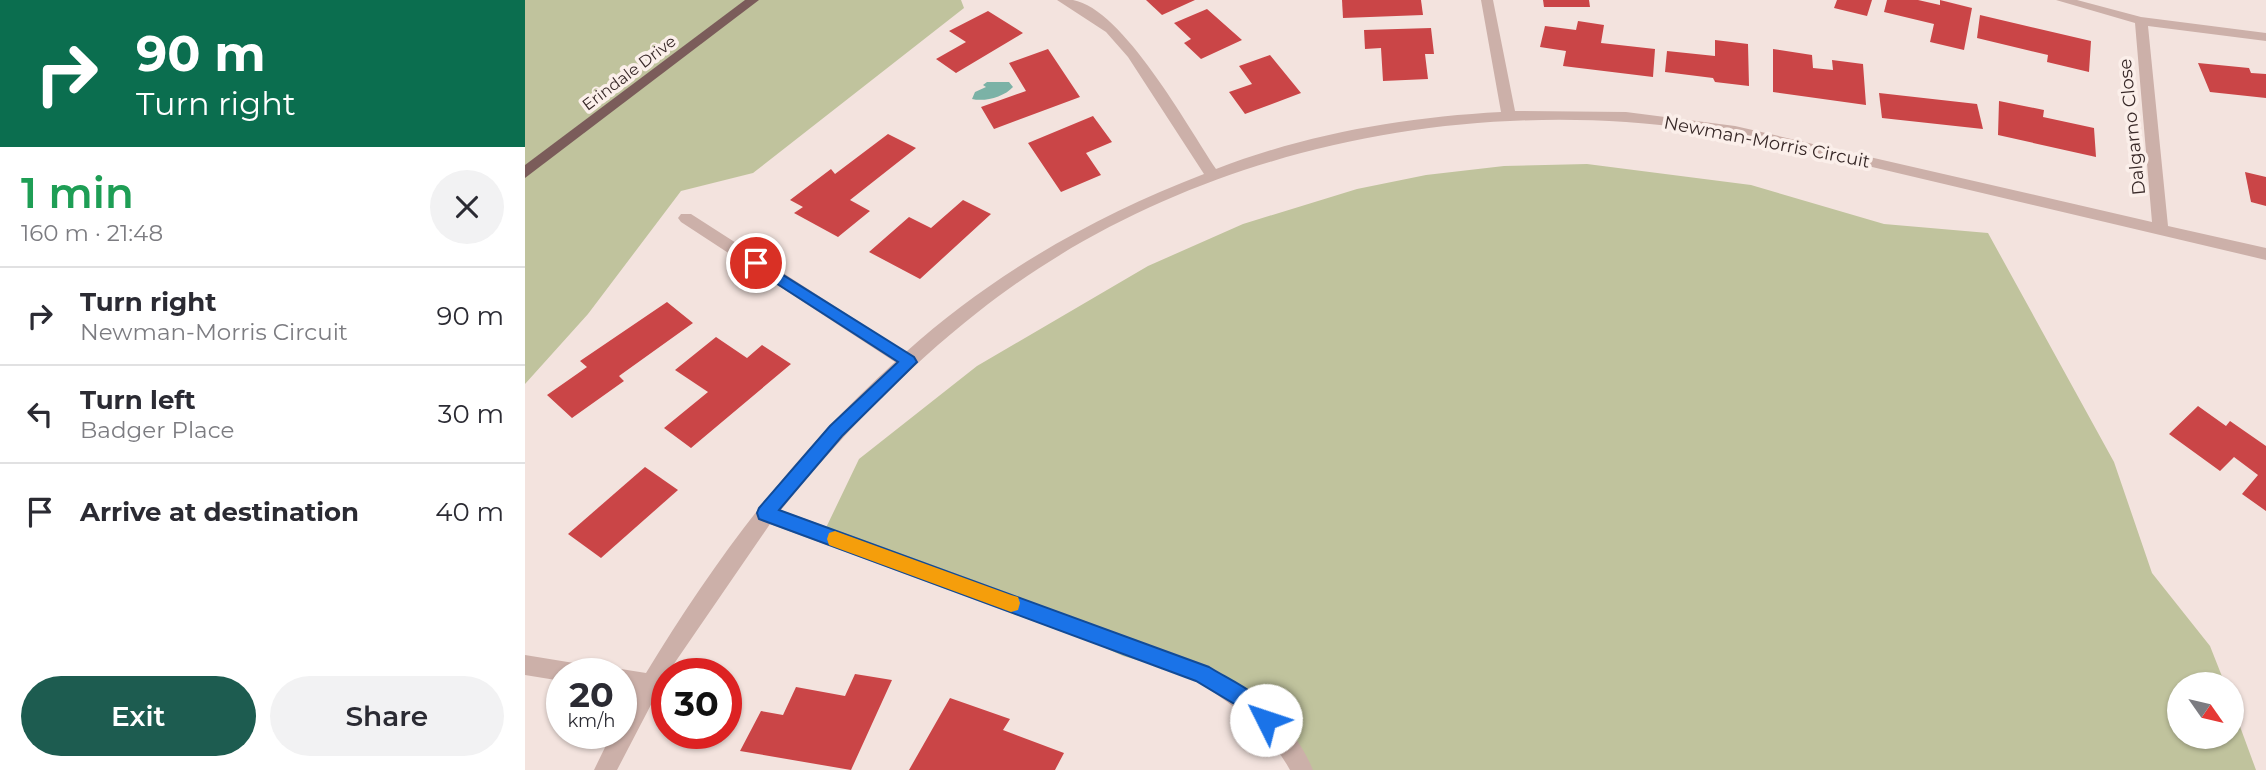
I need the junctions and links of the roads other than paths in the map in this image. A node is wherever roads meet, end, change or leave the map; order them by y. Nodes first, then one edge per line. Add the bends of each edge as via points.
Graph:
1 (753, 0) edge
2 (1063, 0) edge
3 (1487, 0) edge
4 (2061, 0) edge
5 (2141, 21) junction
6 (2266, 37) edge
7 (1509, 115) junction
8 (525, 173) edge
9 (1213, 176) junction
10 (686, 218) dead end
11 (2161, 230) junction
12 (2266, 254) edge
13 (909, 362) junction
14 (765, 513) junction
15 (525, 665) edge
16 (546, 668) edge
17 (637, 682) edge
18 (649, 684) junction
19 (605, 770) edge
20 (1302, 770) edge

1 - 8 main road, Erindale Drive
2 - 9 street via 1111,29 1133,54
3 - 7 street
4 - 5 street
5 - 6 street
5 - 11 street, Dalgarno Close
7 - 9 street, Newman-Morris Circuit via 1394,127 1320,142
7 - 11 street, Newman-Morris Circuit via 1627,117 1708,126
9 - 13 street, Newman-Morris Circuit via 1095,228 1019,273
10 - 13 street
11 - 12 street, Newman-Morris Circuit
13 - 14 street, Newman-Morris Circuit via 836,431
14 - 18 street, Newman-Morris Circuit
14 - 20 street via 1202,673 1252,705 1293,750
15 - 16 street
17 - 18 street
18 - 19 street, Newman-Morris Circuit

